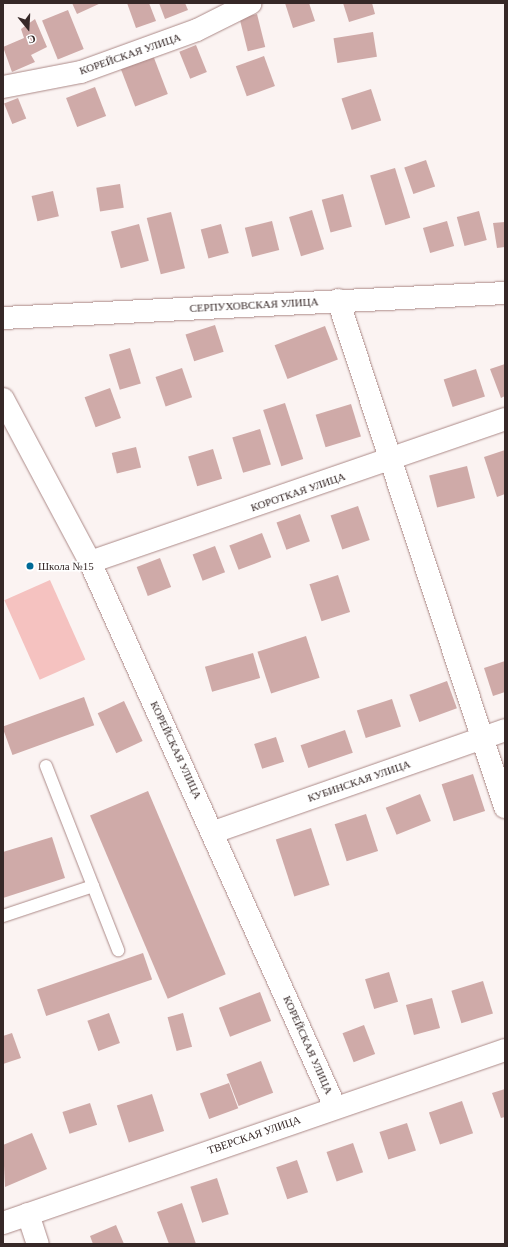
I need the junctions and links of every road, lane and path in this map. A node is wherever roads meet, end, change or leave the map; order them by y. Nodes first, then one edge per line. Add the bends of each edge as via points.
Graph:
1 (251, 3) edge
2 (3, 87) edge
3 (505, 293) edge
4 (338, 300) junction
5 (3, 318) edge
6 (3, 399) edge
7 (505, 420) edge
8 (388, 461) junction
9 (90, 562) junction
10 (505, 730) edge
11 (483, 737) junction
12 (46, 766) dead end
13 (505, 807) edge
14 (214, 832) junction
15 (93, 886) junction
16 (3, 916) edge
17 (118, 950) dead end
18 (505, 1050) edge
19 (335, 1107) junction
20 (28, 1214) junction
21 (3, 1223) edge
22 (38, 1244) edge

1 - 2 street, КОРЕЙСКАЯ УЛИЦА via 197,30 81,72
3 - 4 street, СЕРПУХОВСКАЯ УЛИЦА
4 - 5 street, СЕРПУХОВСКАЯ УЛИЦА
4 - 8 street
6 - 9 street, КОРЕЙСКАЯ УЛИЦА
7 - 8 street, КОРОТКАЯ УЛИЦА
8 - 9 street, КОРОТКАЯ УЛИЦА
8 - 11 street
9 - 14 street, КОРЕЙСКАЯ УЛИЦА
10 - 11 street, КУБИНСКАЯ УЛИЦА
11 - 13 street
11 - 14 street, КУБИНСКАЯ УЛИЦА
12 - 15 lane
14 - 19 street, КОРЕЙСКАЯ УЛИЦА
15 - 16 lane
15 - 17 lane
18 - 19 street, ТВЕРСКАЯ УЛИЦА
19 - 20 street, ТВЕРСКАЯ УЛИЦА
20 - 21 street, ТВЕРСКАЯ УЛИЦА
20 - 22 street

